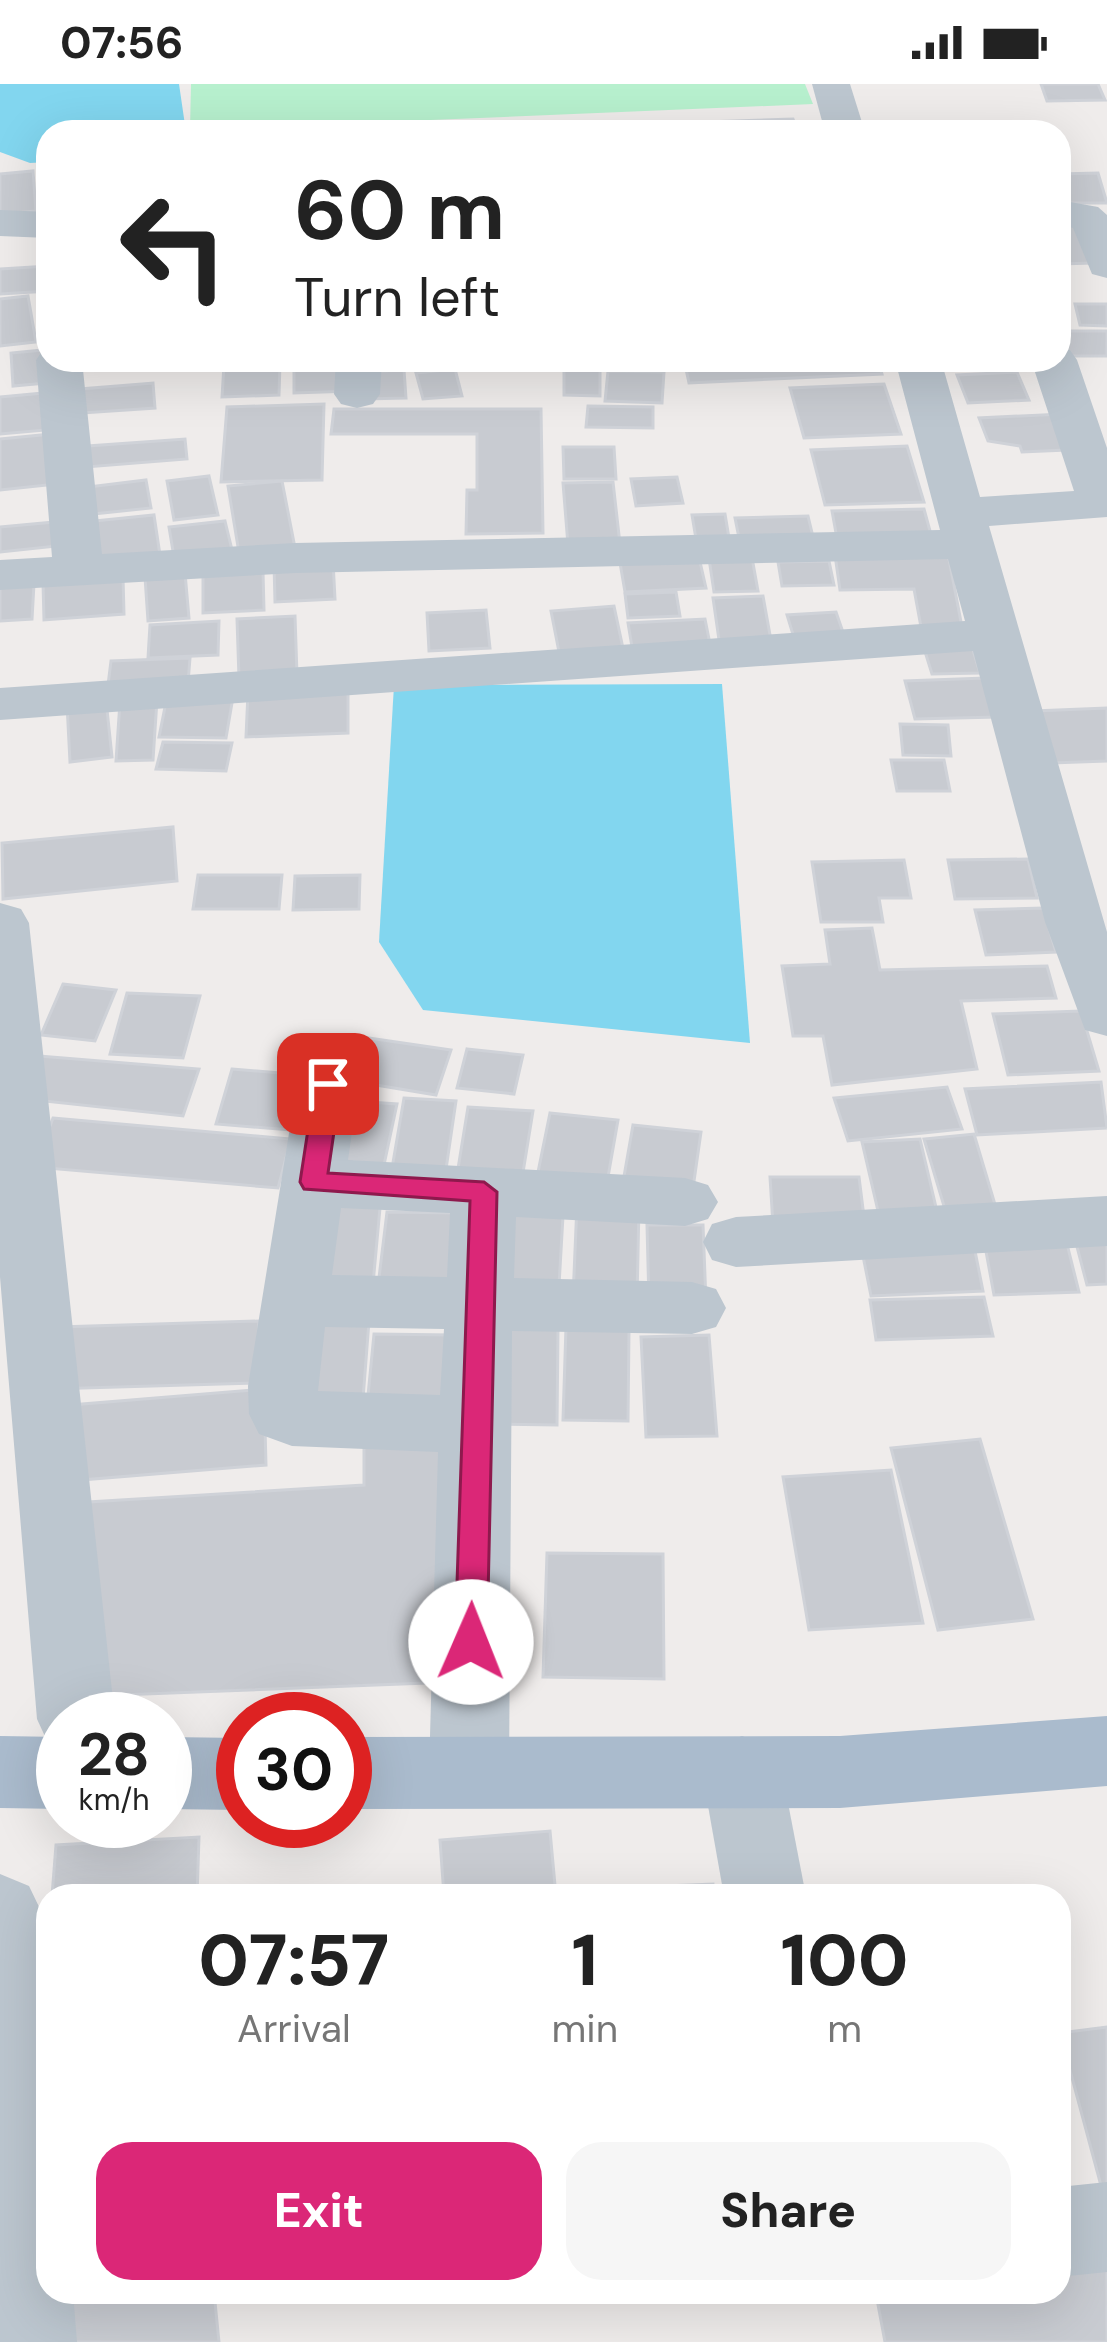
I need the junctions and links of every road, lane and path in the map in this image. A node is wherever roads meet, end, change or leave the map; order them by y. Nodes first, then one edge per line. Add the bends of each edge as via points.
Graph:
1 (831, 84) edge
2 (842, 120) edge
3 (1071, 212) edge
4 (0, 223) edge
5 (36, 224) edge
6 (1107, 265) edge
7 (1071, 266) edge
8 (60, 372) edge
9 (921, 372) edge
10 (1058, 372) edge
11 (967, 529) junction
12 (79, 568) junction
13 (0, 574) edge
14 (998, 634) junction
15 (0, 704) edge
16 (0, 922) edge
17 (1091, 923) edge
18 (1107, 1015) edge
19 (328, 1084) dead end
20 (313, 1182) junction
21 (484, 1192) junction
22 (685, 1202) dead end
23 (1107, 1221) edge
24 (736, 1242) dead end
25 (294, 1300) junction
26 (478, 1304) junction
27 (692, 1308) dead end
28 (474, 1425) junction
29 (73, 1692) edge
30 (1107, 1751) edge
31 (0, 1772) edge
32 (469, 1772) junction
33 (742, 1772) junction
34 (36, 1773) edge
35 (372, 1773) edge
36 (763, 1884) edge
37 (0, 1913) edge
38 (1107, 2227) edge
39 (1071, 2231) edge
40 (30, 2342) edge

1 - 2 street
3 - 6 street via 1091,219
4 - 5 street
6 - 7 street
8 - 12 street
9 - 11 street
10 - 11 street via 1102,504
11 - 12 street
11 - 14 street
12 - 13 street
14 - 15 street
14 - 17 street
16 - 29 street
17 - 18 street
19 - 20 street
20 - 21 street
20 - 25 street
21 - 22 street
21 - 26 street
23 - 24 street
25 - 26 street
25 - 28 street via 284,1414
26 - 27 street
26 - 28 street
28 - 32 street
30 - 33 main road
31 - 34 main road
32 - 33 main road
32 - 35 main road
33 - 36 street
37 - 40 street
38 - 39 street

